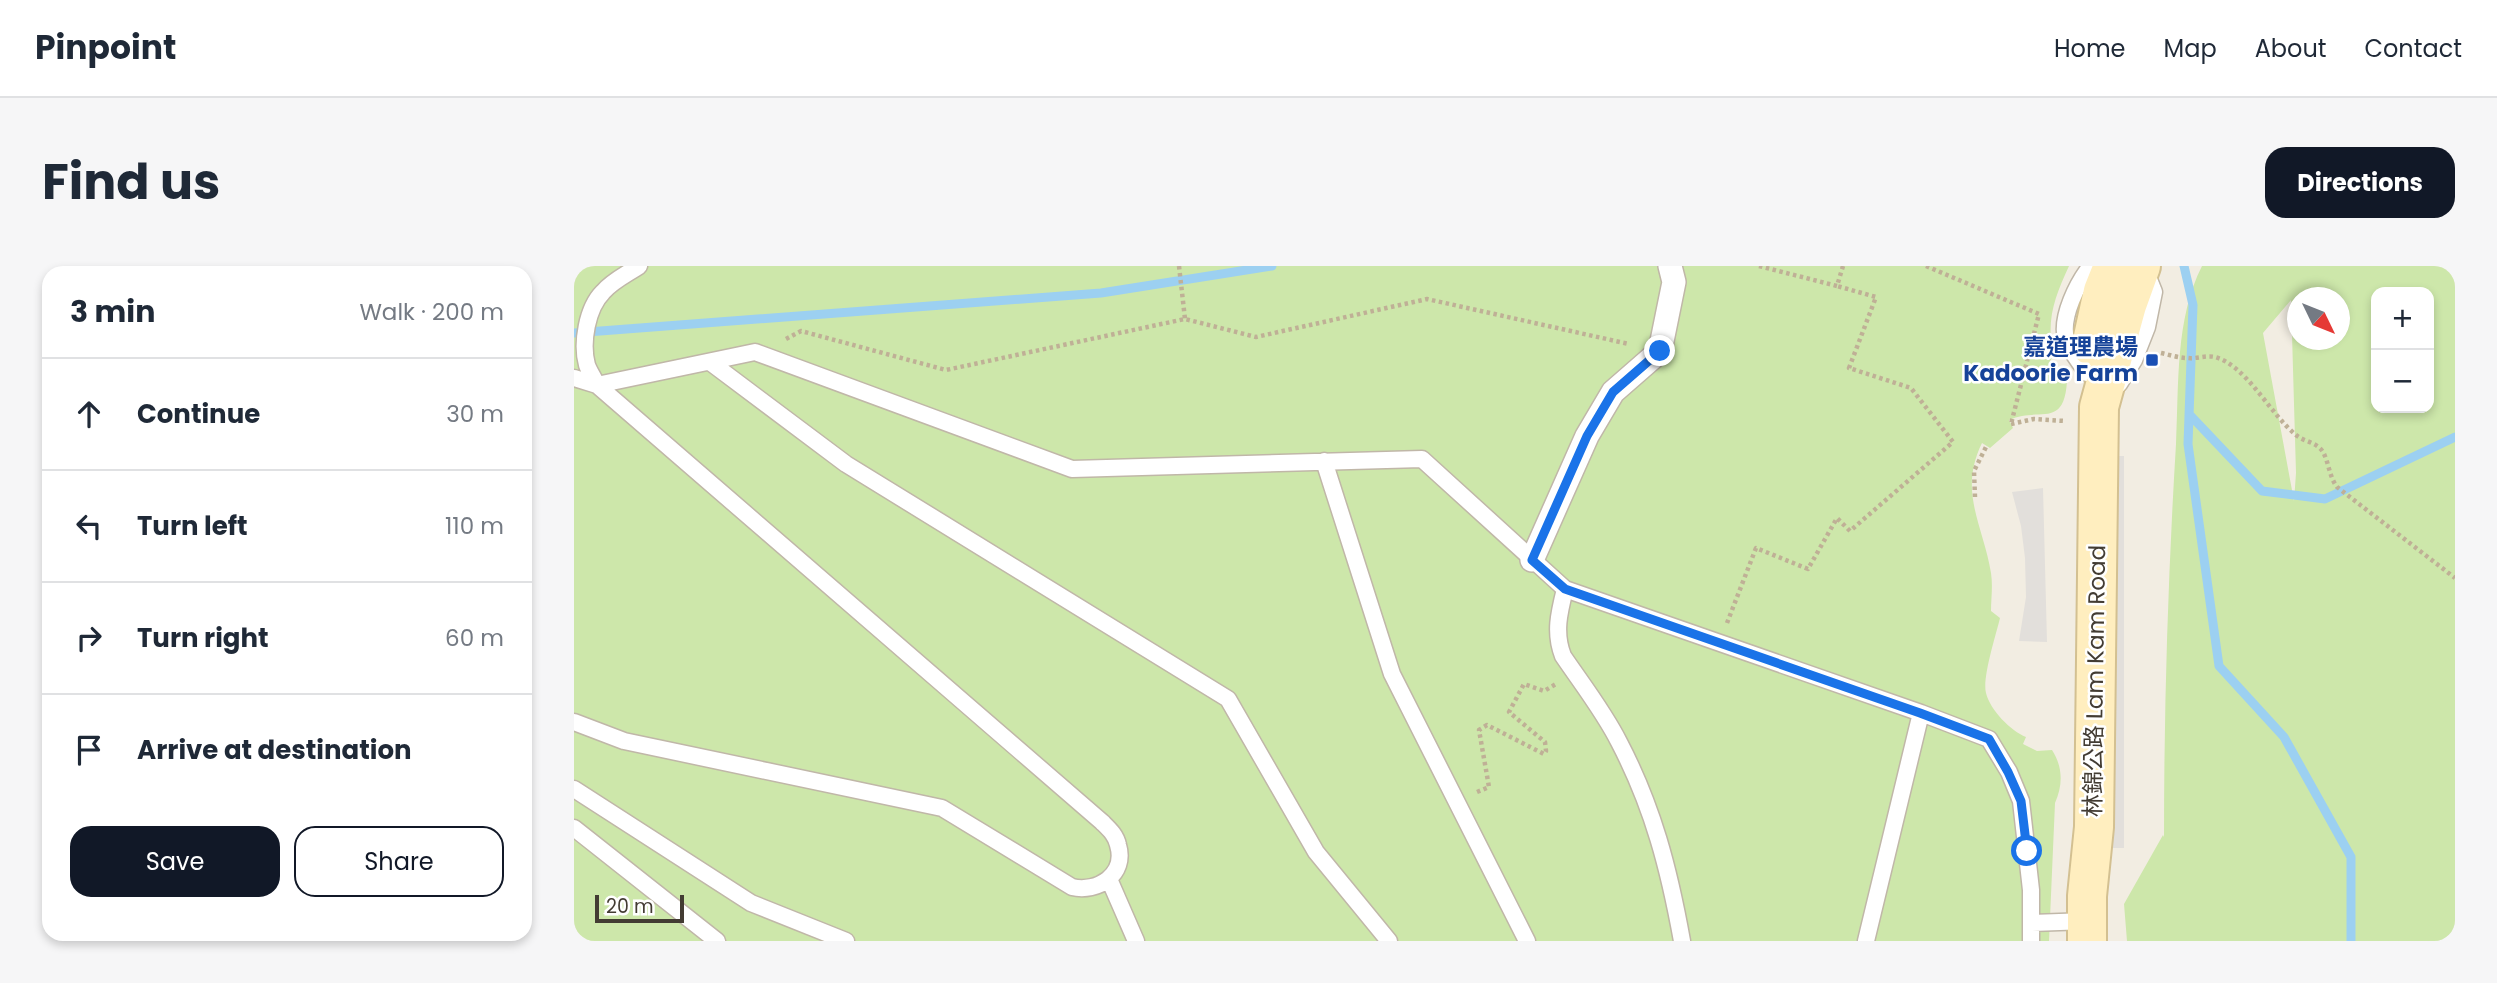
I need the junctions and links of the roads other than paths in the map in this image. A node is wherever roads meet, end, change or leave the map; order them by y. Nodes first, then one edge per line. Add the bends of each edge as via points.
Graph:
1 (639, 266) edge
2 (1670, 266) edge
3 (2091, 266) edge
4 (2113, 266) edge
5 (2143, 266) edge
6 (710, 362) junction
7 (2087, 373) junction
8 (574, 378) edge
9 (597, 385) junction
10 (2083, 421) junction
11 (1324, 461) junction
12 (1532, 560) junction
13 (1565, 589) junction
14 (1920, 713) junction
15 (574, 722) edge
16 (574, 789) edge
17 (574, 828) edge
18 (1109, 878) junction
19 (2032, 923) junction
20 (2087, 931) edge
21 (717, 941) edge
22 (846, 941) edge
23 (1136, 941) edge
24 (1389, 941) edge
25 (1527, 941) edge
26 (1682, 941) edge
27 (1866, 941) edge
28 (2031, 941) edge

1 - 9 lane via 603,291 593,305 585,350
2 - 12 street via 1674,282 1660,351 1613,392 1587,436
3 - 7 lane via 2078,282 2064,325 2066,340
4 - 7 main road, 林錦公路 Lam Kam Road via 2103,291
5 - 10 main road, 林錦公路 Lam Kam Road via 2127,304 2098,407
6 - 9 lane
6 - 11 lane via 755,352 1072,469
6 - 24 lane via 846,464 1228,699 1316,852
7 - 10 main road, 林錦公路 Lam Kam Road
8 - 9 lane
9 - 18 lane via 1102,822 1115,836 1120,854
10 - 20 main road, 林錦公路 Lam Kam Road via 2094,827
11 - 12 lane via 1422,459
11 - 25 lane via 1392,674
12 - 13 lane
13 - 14 lane
13 - 26 lane via 1558,643 1618,740 1650,809 1672,884
14 - 19 lane via 1989,739 2008,772 2021,801
14 - 27 lane
15 - 18 lane via 624,741 942,808 1072,887 1091,888
16 - 22 lane via 751,903
17 - 21 lane
18 - 23 lane
19 - 20 lane
19 - 28 lane

